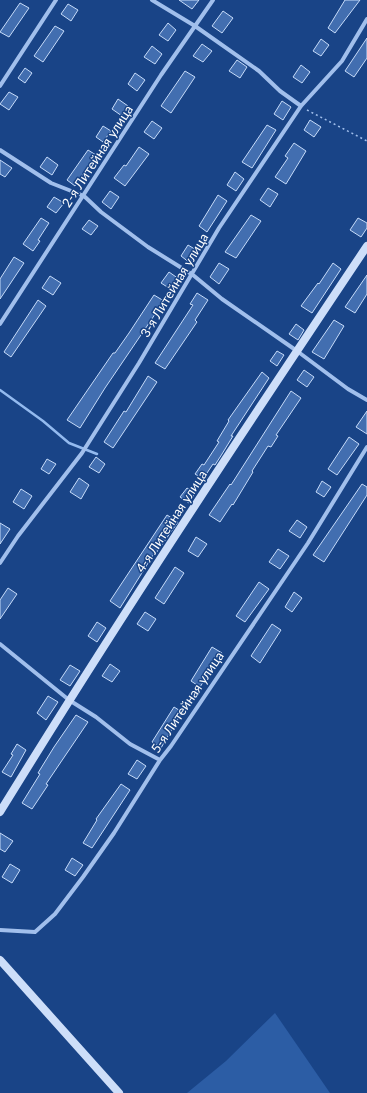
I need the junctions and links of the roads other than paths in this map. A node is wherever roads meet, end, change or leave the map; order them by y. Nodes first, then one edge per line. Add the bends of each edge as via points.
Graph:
1 (56, 0) edge
2 (152, 0) edge
3 (213, 0) edge
4 (367, 19) edge
5 (195, 26) junction
6 (0, 86) edge
7 (301, 106) junction
8 (0, 150) edge
9 (84, 196) junction
10 (367, 246) edge
11 (193, 275) junction
12 (0, 324) edge
13 (297, 351) junction
14 (367, 400) edge
15 (367, 448) edge
16 (0, 563) edge
17 (0, 644) edge
18 (69, 700) junction
19 (160, 760) junction
20 (0, 812) edge
21 (0, 930) edge
22 (0, 960) edge
23 (120, 1093) edge

1 - 6 street
2 - 5 street
3 - 5 street, 2-я Литейная улица
4 - 7 street, 3-я Литейная улица via 342,61
5 - 7 street via 259,71
5 - 9 street, 2-я Литейная улица
7 - 11 street, 3-я Литейная улица via 219,228
8 - 9 street via 51,183
9 - 11 street via 148,247
9 - 12 street, 2-я Литейная улица
10 - 13 street, 4-я Литейная улица
11 - 13 street via 222,299
11 - 16 street, 3-я Литейная улица via 82,453
13 - 14 street
13 - 18 street, 4-я Литейная улица
15 - 19 street, 5-я Литейная улица via 308,543
17 - 18 street
18 - 19 street via 96,717 130,744
18 - 20 street, 4-я Литейная улица
19 - 21 street, 5-я Литейная улица via 114,833 55,914 35,932
22 - 23 street

